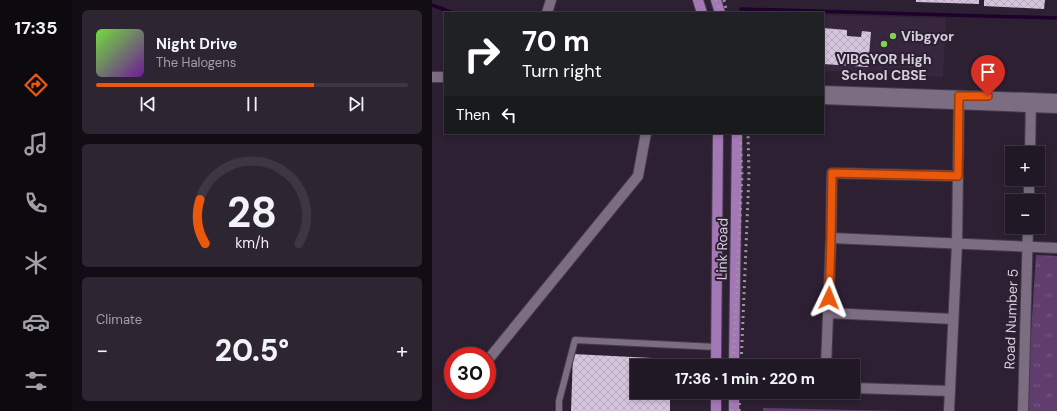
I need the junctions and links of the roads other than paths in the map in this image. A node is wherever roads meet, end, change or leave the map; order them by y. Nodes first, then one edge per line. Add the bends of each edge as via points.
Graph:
1 (551, 0) edge
2 (698, 0) edge
3 (716, 0) edge
4 (547, 12) edge
5 (702, 12) edge
6 (720, 12) edge
7 (432, 77) edge
8 (444, 77) edge
9 (824, 91) edge
10 (824, 99) edge
11 (1057, 99) edge
12 (959, 100) junction
13 (1031, 102) junction
14 (1057, 108) edge
15 (646, 134) edge
16 (718, 134) edge
17 (737, 134) edge
18 (1030, 146) edge
19 (958, 176) junction
20 (1028, 234) edge
21 (831, 238) junction
22 (956, 244) junction
23 (1027, 247) junction
24 (1057, 248) edge
25 (828, 313) junction
26 (953, 319) junction
27 (716, 347) junction
28 (496, 350) edge
29 (716, 359) edge
30 (734, 359) edge
31 (826, 359) edge
32 (860, 388) edge
33 (950, 391) junction
34 (716, 399) edge
35 (734, 399) edge
36 (559, 411) edge
37 (716, 411) edge
38 (734, 411) edge
39 (949, 411) edge
40 (1023, 411) edge

1 - 4 street
2 - 5 main road
3 - 6 main road
7 - 8 street
9 - 12 street
10 - 12 street
11 - 13 street
12 - 13 street
12 - 19 street
13 - 14 street
13 - 18 street
15 - 28 street via 638,176
16 - 27 main road, Link Road
17 - 30 main road, Link Road
19 - 21 street via 832,173
19 - 22 street
20 - 23 street, Road Number 5
21 - 22 street
21 - 25 street
22 - 23 street
22 - 26 street
23 - 24 street
23 - 40 street, Road Number 5
25 - 26 street
25 - 31 street
26 - 33 street
27 - 29 main road, Link Road
27 - 36 lane via 575,340 559,401
32 - 33 street
33 - 39 street
34 - 37 main road
35 - 38 main road

